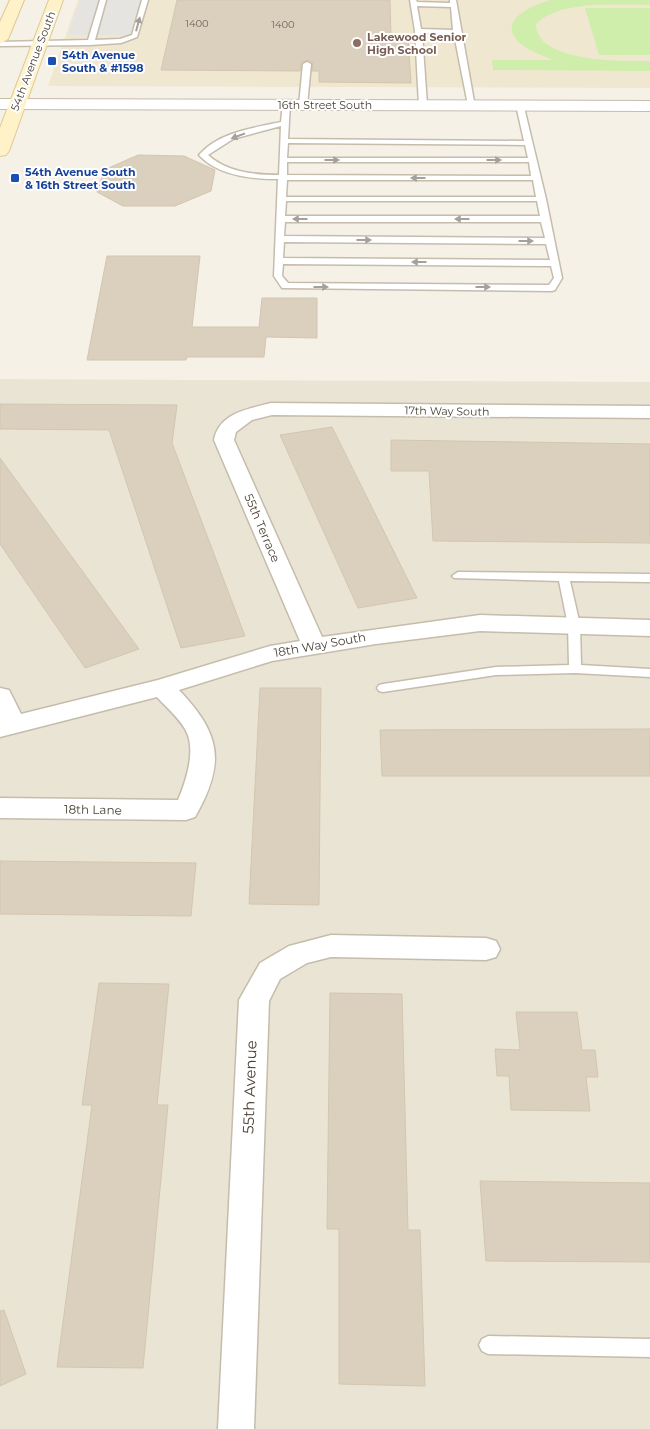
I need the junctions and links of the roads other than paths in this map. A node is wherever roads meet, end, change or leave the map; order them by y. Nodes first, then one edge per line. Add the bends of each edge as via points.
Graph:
1 (17, 0) edge
2 (56, 0) edge
3 (103, 0) edge
4 (145, 0) edge
5 (414, 2) edge
6 (453, 2) edge
7 (418, 31) junction
8 (457, 32) junction
9 (0, 39) edge
10 (90, 43) junction
11 (0, 44) edge
12 (40, 44) junction
13 (307, 64) dead end
14 (8, 104) edge
15 (286, 104) junction
16 (303, 104) junction
17 (423, 105) junction
18 (472, 105) junction
19 (520, 106) junction
20 (650, 106) edge
21 (285, 123) junction
22 (284, 142) junction
23 (529, 143) junction
24 (0, 151) edge
25 (283, 160) junction
26 (533, 160) junction
27 (283, 178) junction
28 (537, 178) junction
29 (282, 199) junction
30 (542, 199) junction
31 (281, 219) junction
32 (546, 219) junction
33 (280, 239) junction
34 (551, 241) junction
35 (278, 261) junction
36 (555, 263) junction
37 (650, 412) edge
38 (245, 416) joint
39 (458, 576) dead end
40 (564, 577) junction
41 (650, 578) edge
42 (574, 625) junction
43 (650, 628) edge
44 (314, 646) junction
45 (575, 669) junction
46 (650, 674) edge
47 (162, 687) junction
48 (384, 688) dead end
49 (0, 696) edge
50 (7, 726) edge
51 (0, 808) edge
52 (486, 948) dead end
53 (488, 1345) dead end
54 (650, 1348) edge
55 (236, 1429) edge

1 - 9 main road
2 - 12 main road, 54th Avenue South
3 - 10 lane
10 -> 4 lane via 114,43 135,36
5 - 6 lane
5 - 7 lane
6 - 8 lane
7 - 8 lane
7 - 17 lane
8 - 18 lane
10 - 12 lane
11 - 12 lane
12 - 14 main road, 54th Avenue South
13 - 16 lane
14 - 15 street, 16th Street South
14 - 24 main road, 54th Avenue South
15 - 16 street, 16th Street South
15 - 21 lane
16 - 17 street, 16th Street South
17 - 18 street, 16th Street South
18 - 19 street, 16th Street South
19 - 20 street, 16th Street South
19 - 23 lane
21 - 22 lane
21 -> 27 lane via 245,133 210,147 204,155 211,163 229,172
22 - 23 lane
22 - 25 lane
23 - 26 lane
25 -> 26 lane
25 - 27 lane
26 - 28 lane
28 -> 27 lane
27 - 29 lane
28 - 30 lane
29 - 30 lane
29 - 31 lane
30 - 32 lane
32 -> 31 lane
31 - 33 lane
32 - 34 lane
33 -> 34 lane
33 - 35 lane
34 - 36 lane
36 -> 35 lane
35 -> 36 lane via 278,276 285,286 552,288 558,278
37 - 38 street, 17th Way South via 271,409
38 - 44 street, 55th Terrace via 226,429 224,440
39 - 40 lane
40 - 41 lane
40 - 42 lane
42 - 43 street, 18th Way South
42 - 44 street, 18th Way South via 480,623
42 - 45 lane
44 - 47 street, 18th Way South via 270,654
45 - 46 lane
45 - 48 lane via 496,671
47 - 50 street, 18th Way South
47 - 51 street, 18th Lane via 198,731 201,752 198,780 186,810
49 - 50 street
52 - 55 street, 55th Avenue via 331,946 299,954 270,971 254,1000
53 - 54 lane

